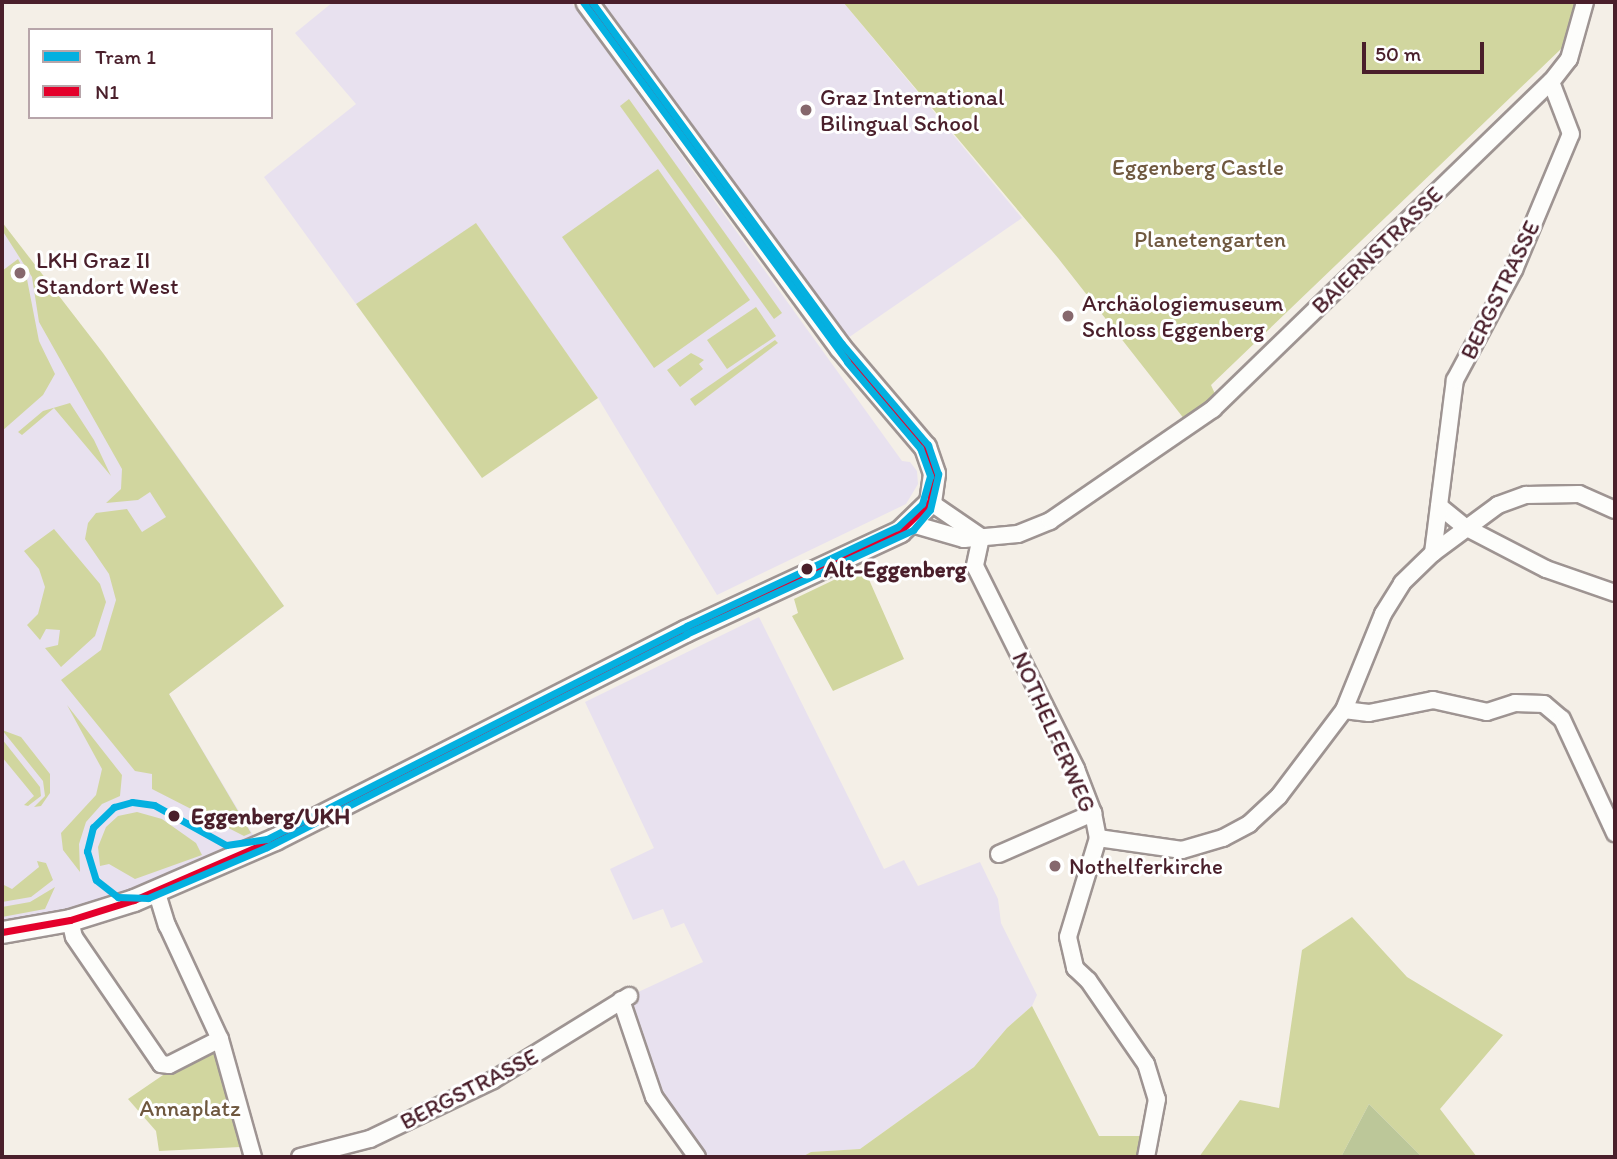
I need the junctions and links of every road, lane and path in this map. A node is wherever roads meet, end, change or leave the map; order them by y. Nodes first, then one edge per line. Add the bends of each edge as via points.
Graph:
1 (587, 2) edge
2 (1584, 2) edge
3 (1551, 82) junction
4 (930, 502) junction
5 (1439, 506) junction
6 (1615, 510) edge
7 (912, 524) junction
8 (1465, 527) junction
9 (981, 537) junction
10 (1433, 552) junction
11 (1615, 593) edge
12 (1344, 710) junction
13 (1093, 813) junction
14 (1615, 832) edge
15 (1098, 838) junction
16 (999, 854) dead end
17 (156, 890) junction
18 (70, 920) junction
19 (2, 932) edge
20 (220, 1039) junction
21 (253, 1157) edge
22 (299, 1157) edge
23 (697, 1157) edge
24 (1146, 1157) edge

1 - 4 main road via 840,347 925,447 934,473
2 - 3 street, BAIERNSTRASSE via 1569,59
3 - 5 street, BERGSTRASSE via 1571,134 1514,270 1455,380
3 - 9 street, BAIERNSTRASSE via 1213,409 1050,521 1007,537
4 - 7 main road
4 - 9 street
5 - 8 street
5 - 10 street, BERGSTRASSE
6 - 8 street via 1579,494 1550,492 1498,505
7 - 9 street, BAIERNSTRASSE via 964,538
7 - 17 main road via 685,631 275,839
8 - 10 street
8 - 11 street via 1546,569
9 - 13 street, NOTHELFERWEG via 975,566 1076,769
10 - 12 street via 1402,583 1383,614
12 - 14 street via 1369,713 1433,700 1487,712 1515,703 1544,704 1562,719
12 - 15 street via 1279,796 1249,824 1223,838 1182,850
13 - 15 street, NOTHELFERWEG
13 - 16 street
15 - 24 street, NOTHELFERWEG via 1068,937 1074,968 1088,980 1146,1064 1157,1099
17 - 18 main road
17 - 20 street via 167,925
18 - 19 main road
18 - 20 street via 74,937 161,1064 169,1065
20 - 21 street
22 - 23 street, BERGSTRASSE via 370,1139 493,1080 625,998 654,1097

